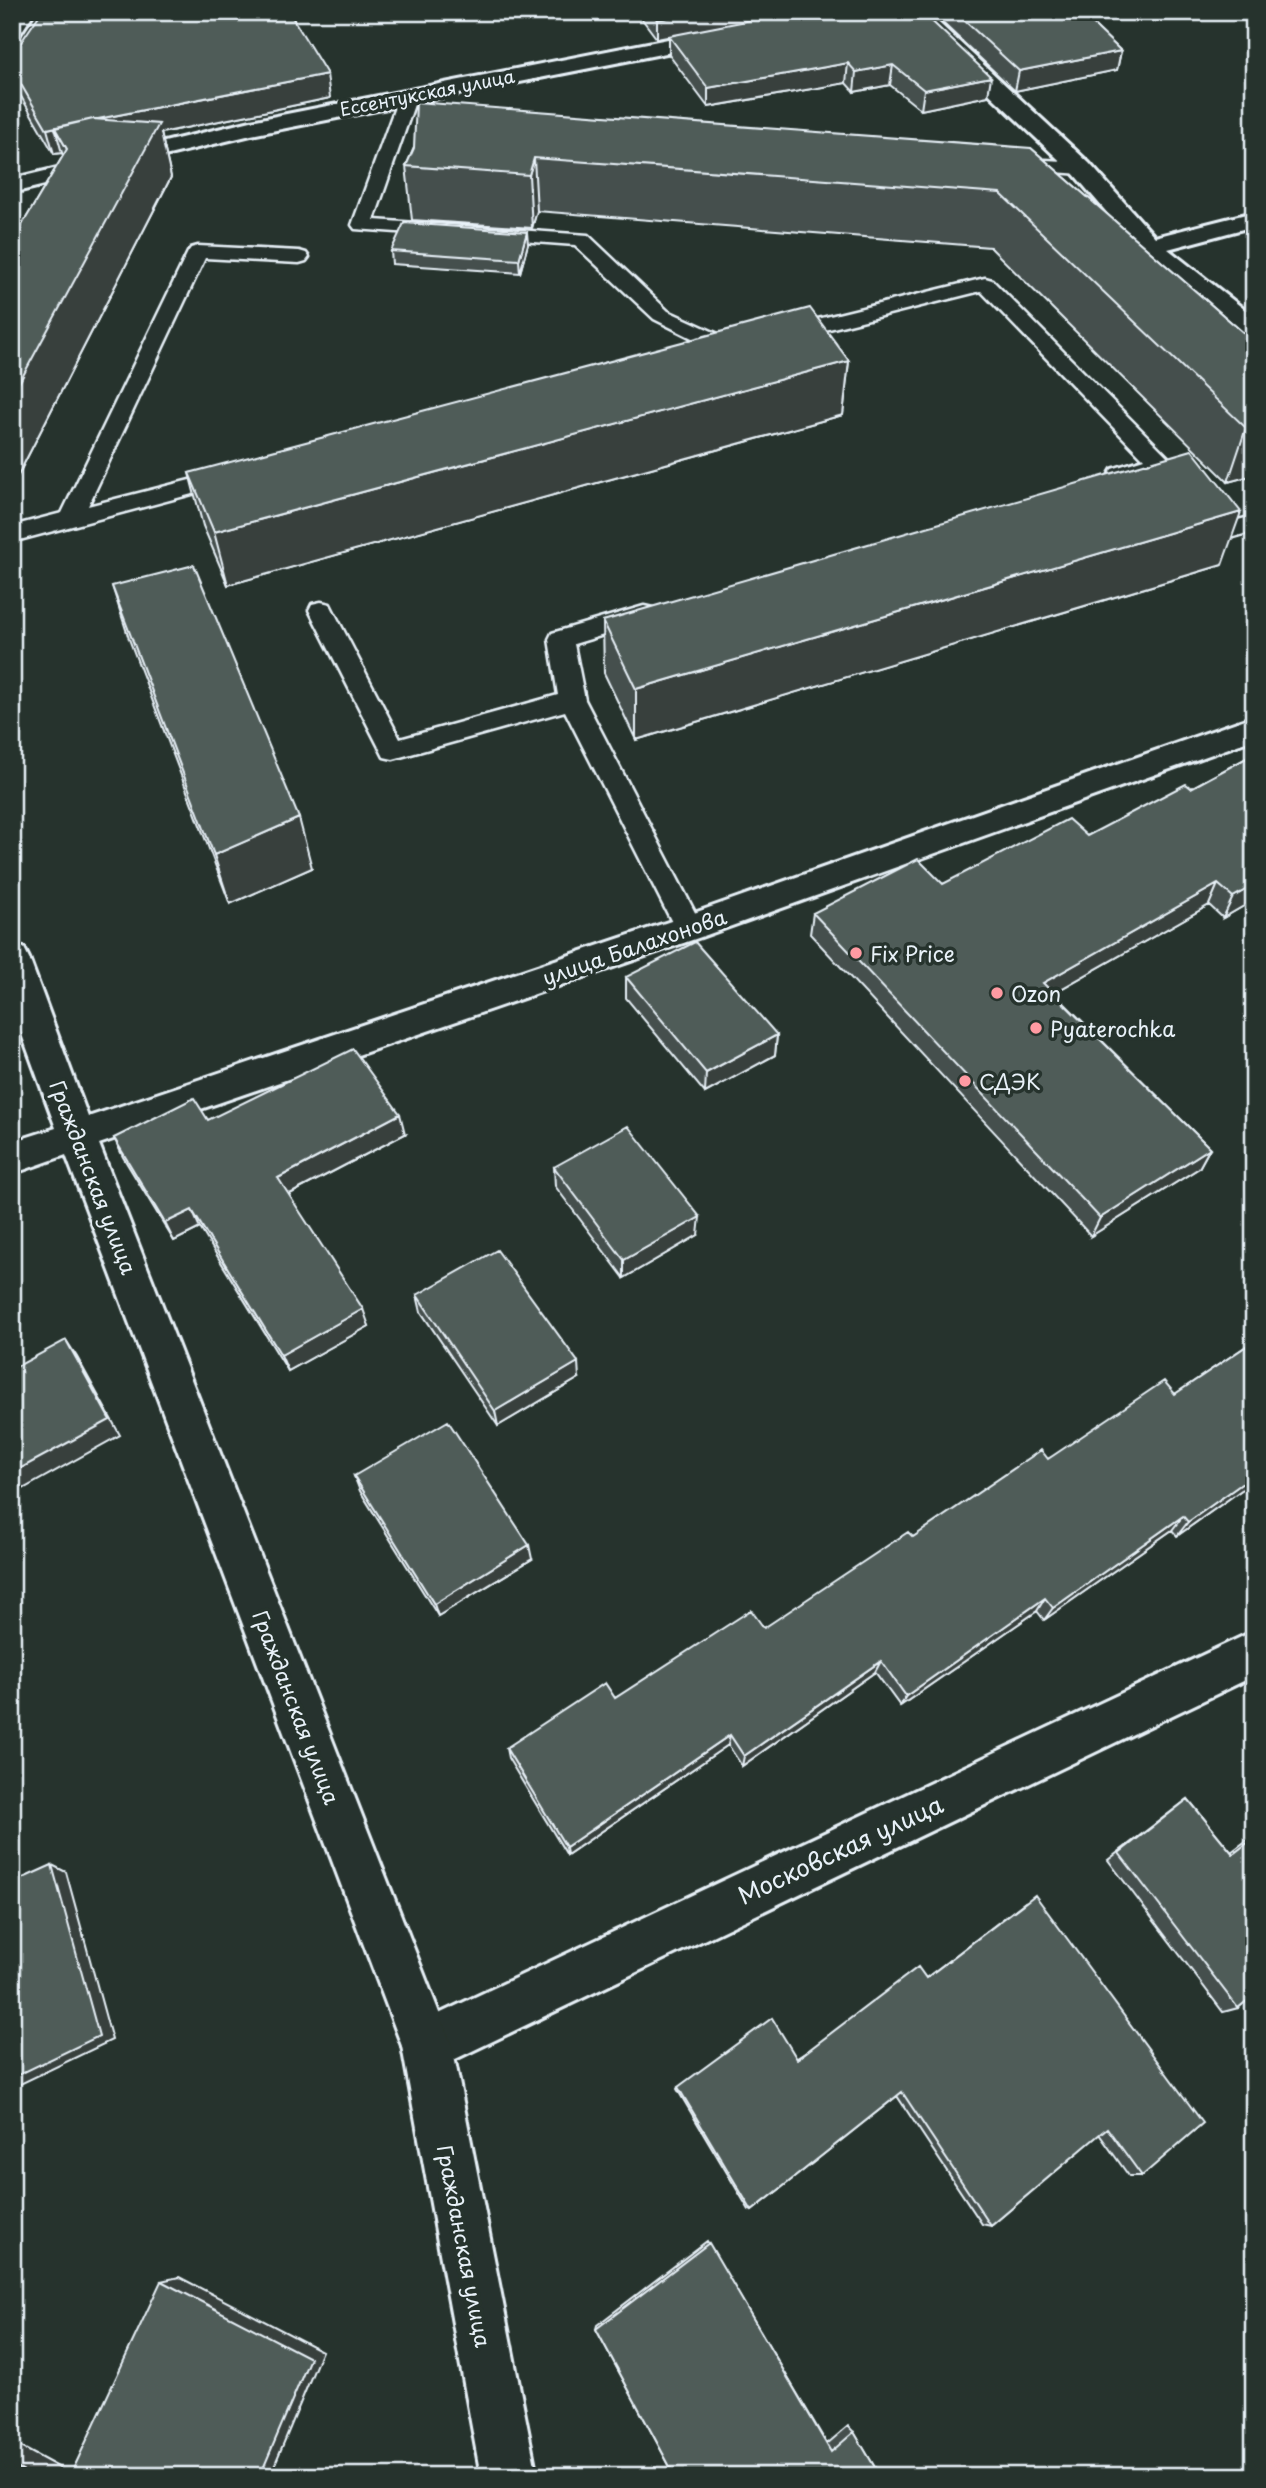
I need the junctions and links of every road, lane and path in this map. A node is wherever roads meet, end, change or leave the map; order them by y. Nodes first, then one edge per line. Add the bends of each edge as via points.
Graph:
1 (49, 12) edge
2 (914, 12) edge
3 (736, 33) edge
4 (12, 69) edge
5 (408, 96) junction
6 (985, 162) edge
7 (1081, 168) junction
8 (12, 186) edge
9 (1254, 219) edge
10 (1149, 246) junction
11 (299, 257) dead end
12 (1254, 330) edge
13 (730, 348) junction
14 (703, 355) edge
15 (1160, 462) junction
16 (260, 469) edge
17 (1093, 482) edge
18 (71, 518) junction
19 (1254, 523) edge
20 (12, 534) edge
21 (667, 607) edge
22 (321, 610) dead end
23 (572, 700) junction
24 (1254, 727) edge
25 (689, 928) junction
26 (12, 958) edge
27 (78, 1136) junction
28 (12, 1158) edge
29 (1254, 1653) edge
30 (427, 2046) junction
31 (509, 2476) edge

1 - 4 street
2 - 7 street
3 - 5 street, Ессентукская улица
5 - 8 street, Ессентукская улица via 251,128
5 - 13 lane via 362,225 581,239 662,315
6 - 7 lane
7 - 10 street
9 - 10 street
10 - 12 street
11 - 18 lane via 198,252
13 - 14 lane
13 - 15 lane via 985,284
15 - 17 lane
15 - 19 lane via 1230,530
16 - 18 lane
18 - 20 lane
21 - 23 lane via 561,639
22 - 23 lane via 393,750
23 - 25 lane
24 - 25 street, улица Балахонова
25 - 27 street, улица Балахонова
26 - 27 street, Гражданская улица
27 - 28 street, улица Балахонова
27 - 30 street, Гражданская улица
29 - 30 street, Московская улица
30 - 31 street, Гражданская улица

